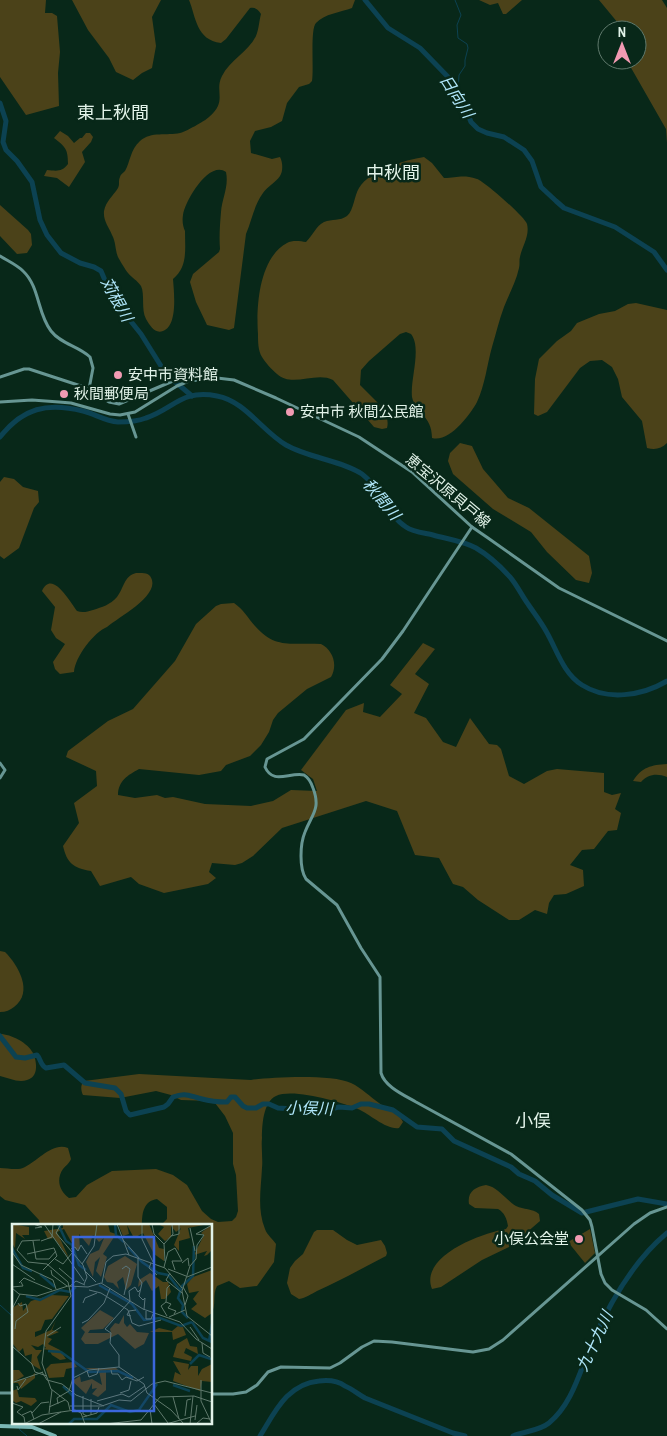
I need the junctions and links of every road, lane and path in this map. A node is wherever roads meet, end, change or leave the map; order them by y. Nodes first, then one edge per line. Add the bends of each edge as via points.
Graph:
1 (0, 256) edge
2 (0, 377) edge
3 (206, 378) junction
4 (90, 389) junction
5 (0, 402) edge
6 (128, 416) junction
7 (136, 437) dead end
8 (472, 527) junction
9 (667, 642) edge
10 (0, 763) edge
11 (0, 778) edge
12 (666, 1207) edge
13 (598, 1256) junction
14 (667, 1329) edge
15 (212, 1394) edge
16 (0, 1426) edge
17 (55, 1436) edge

1 - 4 street via 29,278 52,333 90,356 93,368
2 - 4 street via 30,369
3 - 4 street, 恵宝沢原貝戸線 via 196,375 171,381 119,404 109,402
3 - 6 street, 恵宝沢原貝戸線 via 177,386
3 - 8 street, 恵宝沢原貝戸線 via 234,380 359,437 412,472
5 - 6 street via 71,403
6 - 7 street
8 - 9 street, 恵宝沢原貝戸線 via 559,588
8 - 13 street via 382,659 304,740 266,760 265,767 275,777 304,775 316,795 316,809 303,839 303,873 336,905 380,977 383,1079 416,1102 511,1154 582,1210 592,1226
10 - 11 street via 6,770
12 - 13 street via 642,1218
13 - 14 street via 602,1278 608,1287
13 - 15 street via 489,1349 459,1351 374,1341 335,1366 324,1369 281,1367 268,1372 246,1392
16 - 17 main road via 38,1428

